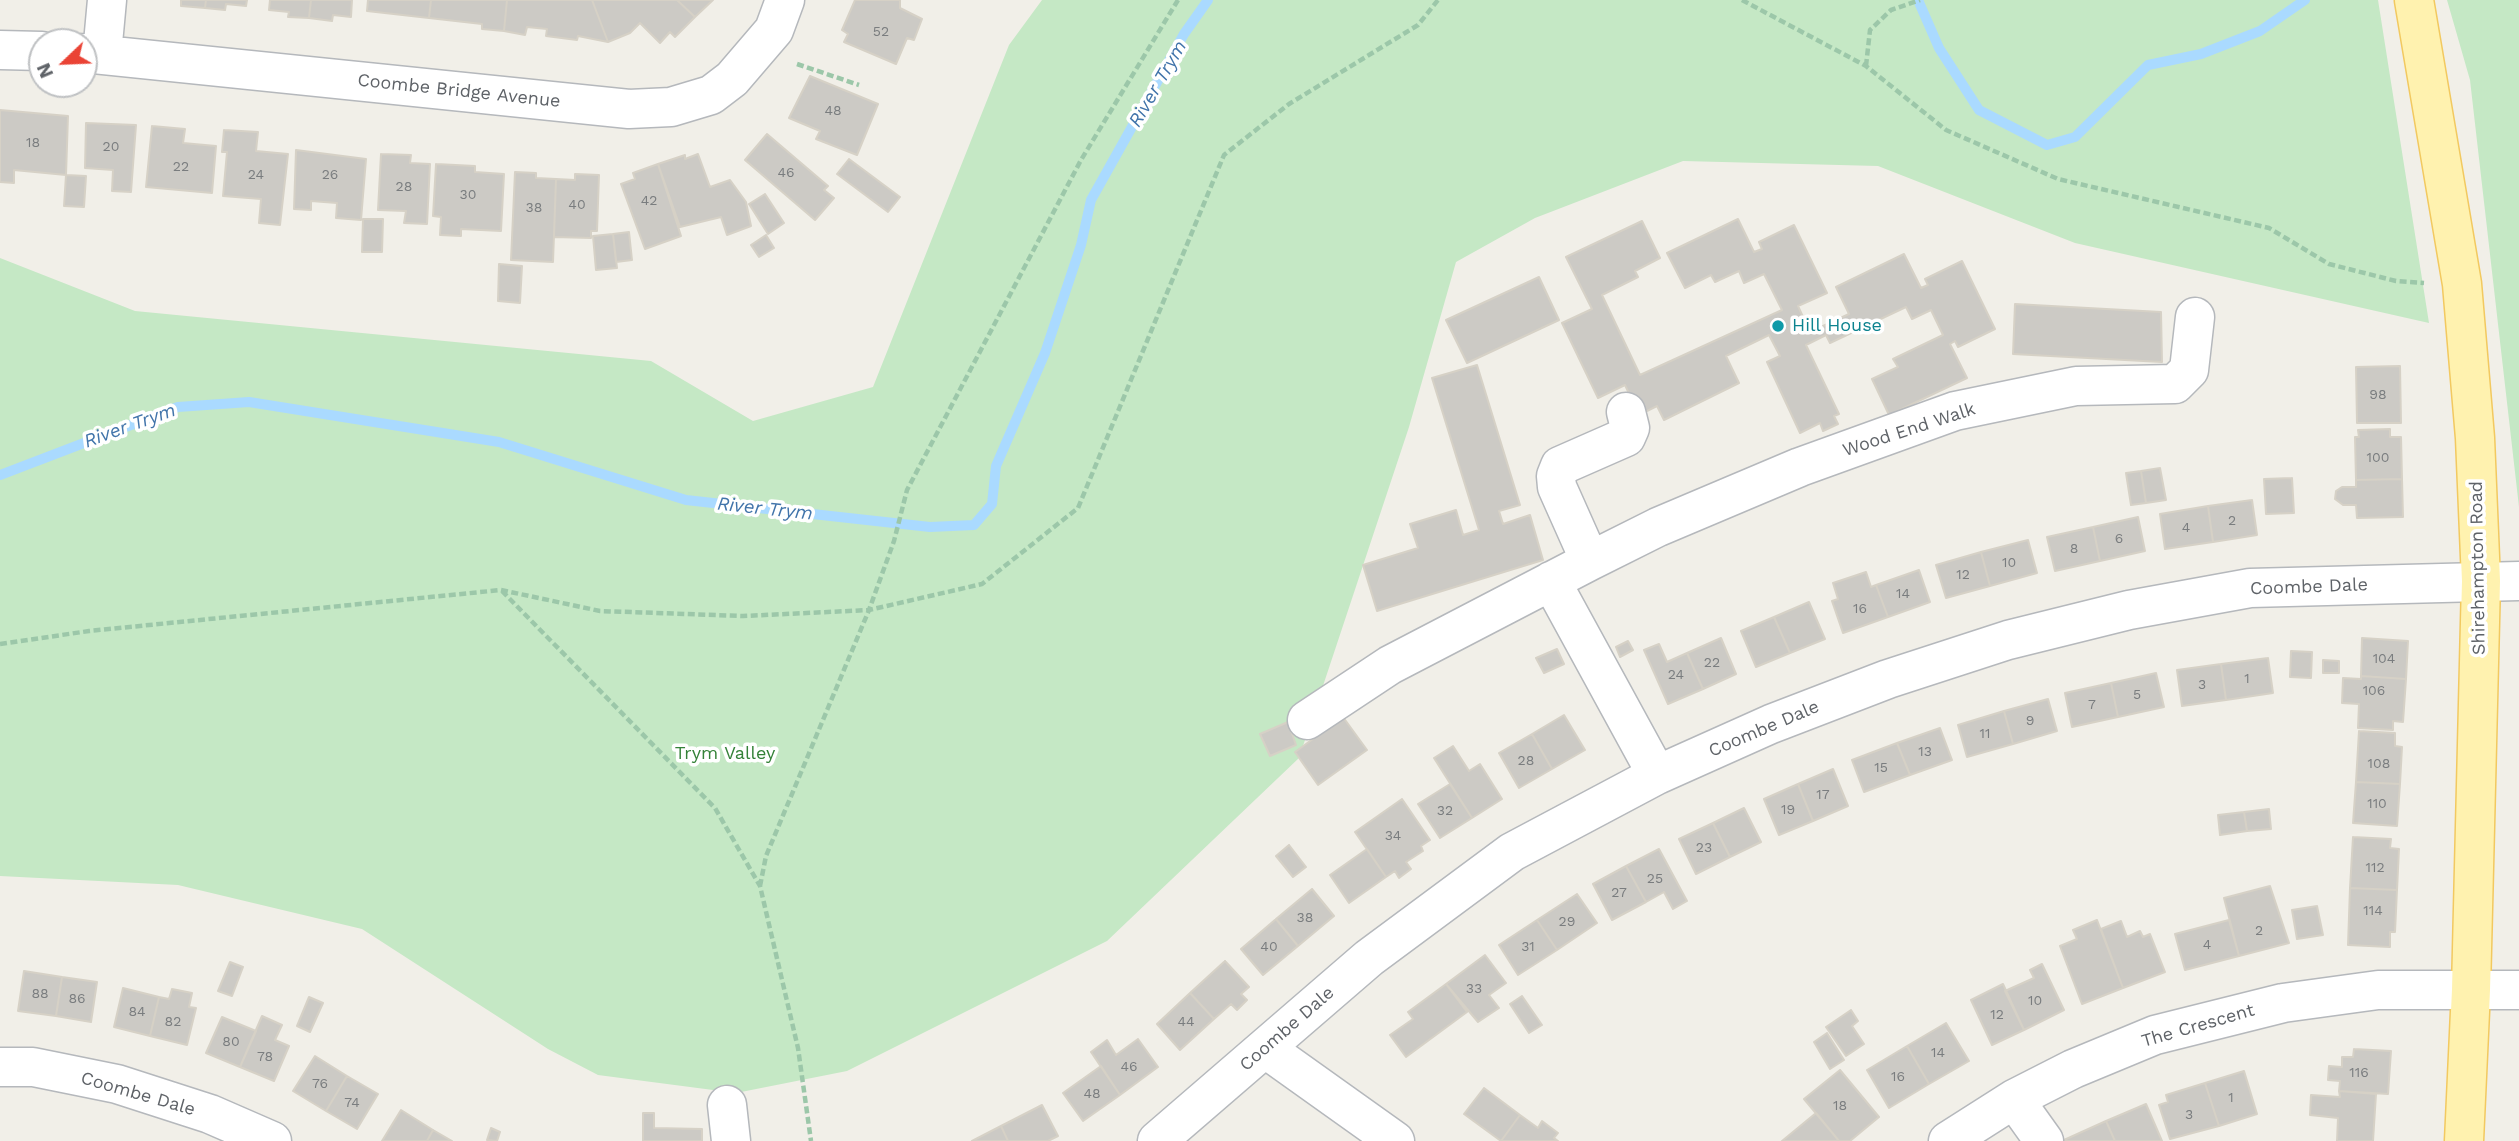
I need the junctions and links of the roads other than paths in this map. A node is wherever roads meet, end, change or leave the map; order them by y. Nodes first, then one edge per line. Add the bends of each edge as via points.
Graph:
1 (107, 0) edge
2 (785, 0) edge
3 (2414, 0) edge
4 (98, 34) edge
5 (0, 50) edge
6 (28, 51) edge
7 (98, 54) edge
8 (2195, 317) dead end
9 (1626, 412) dead end
10 (1590, 561) junction
11 (1551, 581) junction
12 (2481, 581) junction
13 (2519, 581) edge
14 (1307, 720) dead end
15 (1657, 775) junction
16 (2471, 990) junction
17 (2519, 990) edge
18 (1266, 1048) junction
19 (0, 1067) edge
20 (2014, 1099) junction
21 (272, 1141) edge
22 (1157, 1141) edge
23 (1395, 1141) edge
24 (1948, 1141) edge
25 (2044, 1141) edge
26 (2464, 1141) edge

1 - 4 street
2 - 7 street, Coombe Bridge Avenue via 774,30 732,79 711,95 671,107 629,109
3 - 12 main road, Shirehampton Road via 2462,284
5 - 6 street
8 - 10 street, Wood End Walk via 2189,370 2175,384 2076,386 1955,411 1800,467
9 - 10 street via 1630,428 1626,437 1560,466 1556,476
10 - 11 street, Wood End Walk
11 - 14 street, Wood End Walk via 1390,665
11 - 15 street
12 - 13 street, Coombe Dale
12 - 15 street, Coombe Dale via 2250,588 2129,610 2008,640 1888,679
12 - 16 main road, Shirehampton Road
15 - 18 street, Coombe Dale via 1512,852 1369,958
16 - 17 street, The Crescent
16 - 20 street, The Crescent via 2378,990 2258,1009 2155,1035
16 - 26 main road, Shirehampton Road
18 - 22 street, Coombe Dale
18 - 23 street
19 - 21 street, Coombe Dale via 33,1067 117,1084 210,1114
20 - 24 street, The Crescent
20 - 25 street

